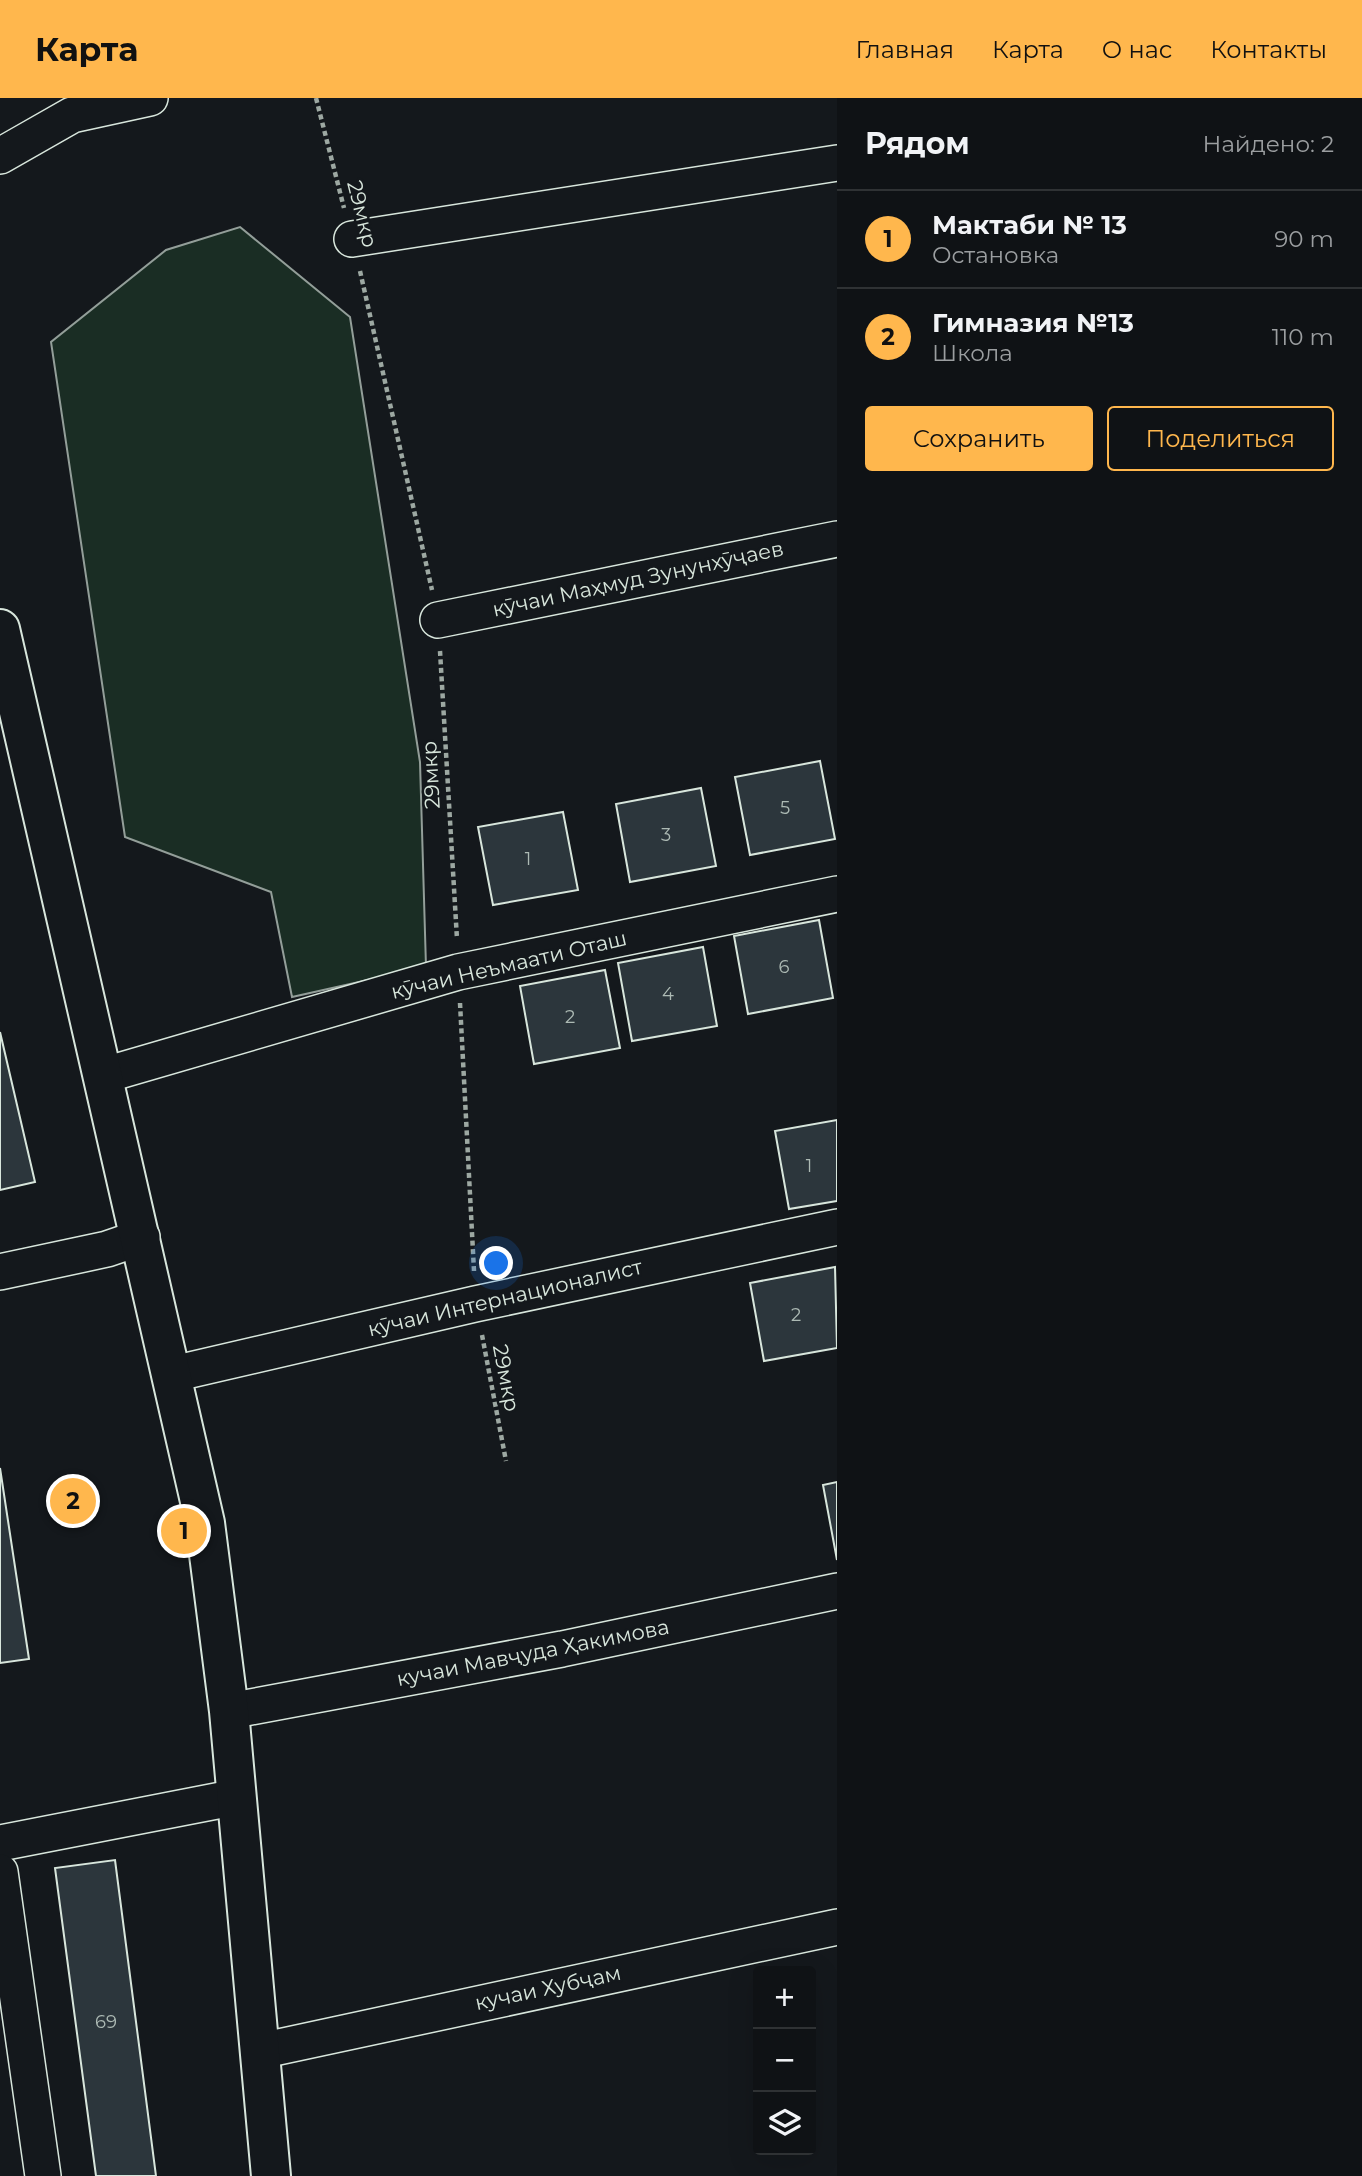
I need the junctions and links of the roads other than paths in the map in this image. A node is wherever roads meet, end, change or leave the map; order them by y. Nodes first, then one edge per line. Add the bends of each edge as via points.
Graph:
1 (150, 98) edge
2 (0, 156) edge
3 (837, 163) edge
4 (352, 239) road end
5 (837, 539) edge
6 (438, 620) road end
7 (0, 629) edge
8 (837, 894) edge
9 (105, 1075) junction
10 (837, 1227) edge
11 (142, 1237) junction
12 (0, 1272) edge
13 (173, 1374) junction
14 (837, 1591) edge
15 (229, 1711) junction
16 (237, 1797) junction
17 (0, 1843) edge
18 (0, 1872) edge
19 (837, 1927) edge
20 (260, 2051) junction
21 (43, 2176) edge
22 (271, 2176) edge

1 - 2 street via 72,115
3 - 4 street
5 - 6 street, кӯчаи Маҳмуд Зунунхӯҷаев
7 - 9 main road
8 - 9 street, кӯчаи Неъмаати Оташ via 458,972
9 - 11 main road
10 - 13 street, кӯчаи Интернационалист
11 - 12 street via 107,1250
11 - 13 main road
13 - 15 main road via 205,1523
14 - 15 street, кучаи Мавҷуда Ҳакимова via 562,1649
15 - 16 main road
16 - 17 street
16 - 20 main road
18 - 21 street
19 - 20 street, кучаи Хубҷам
20 - 22 main road

